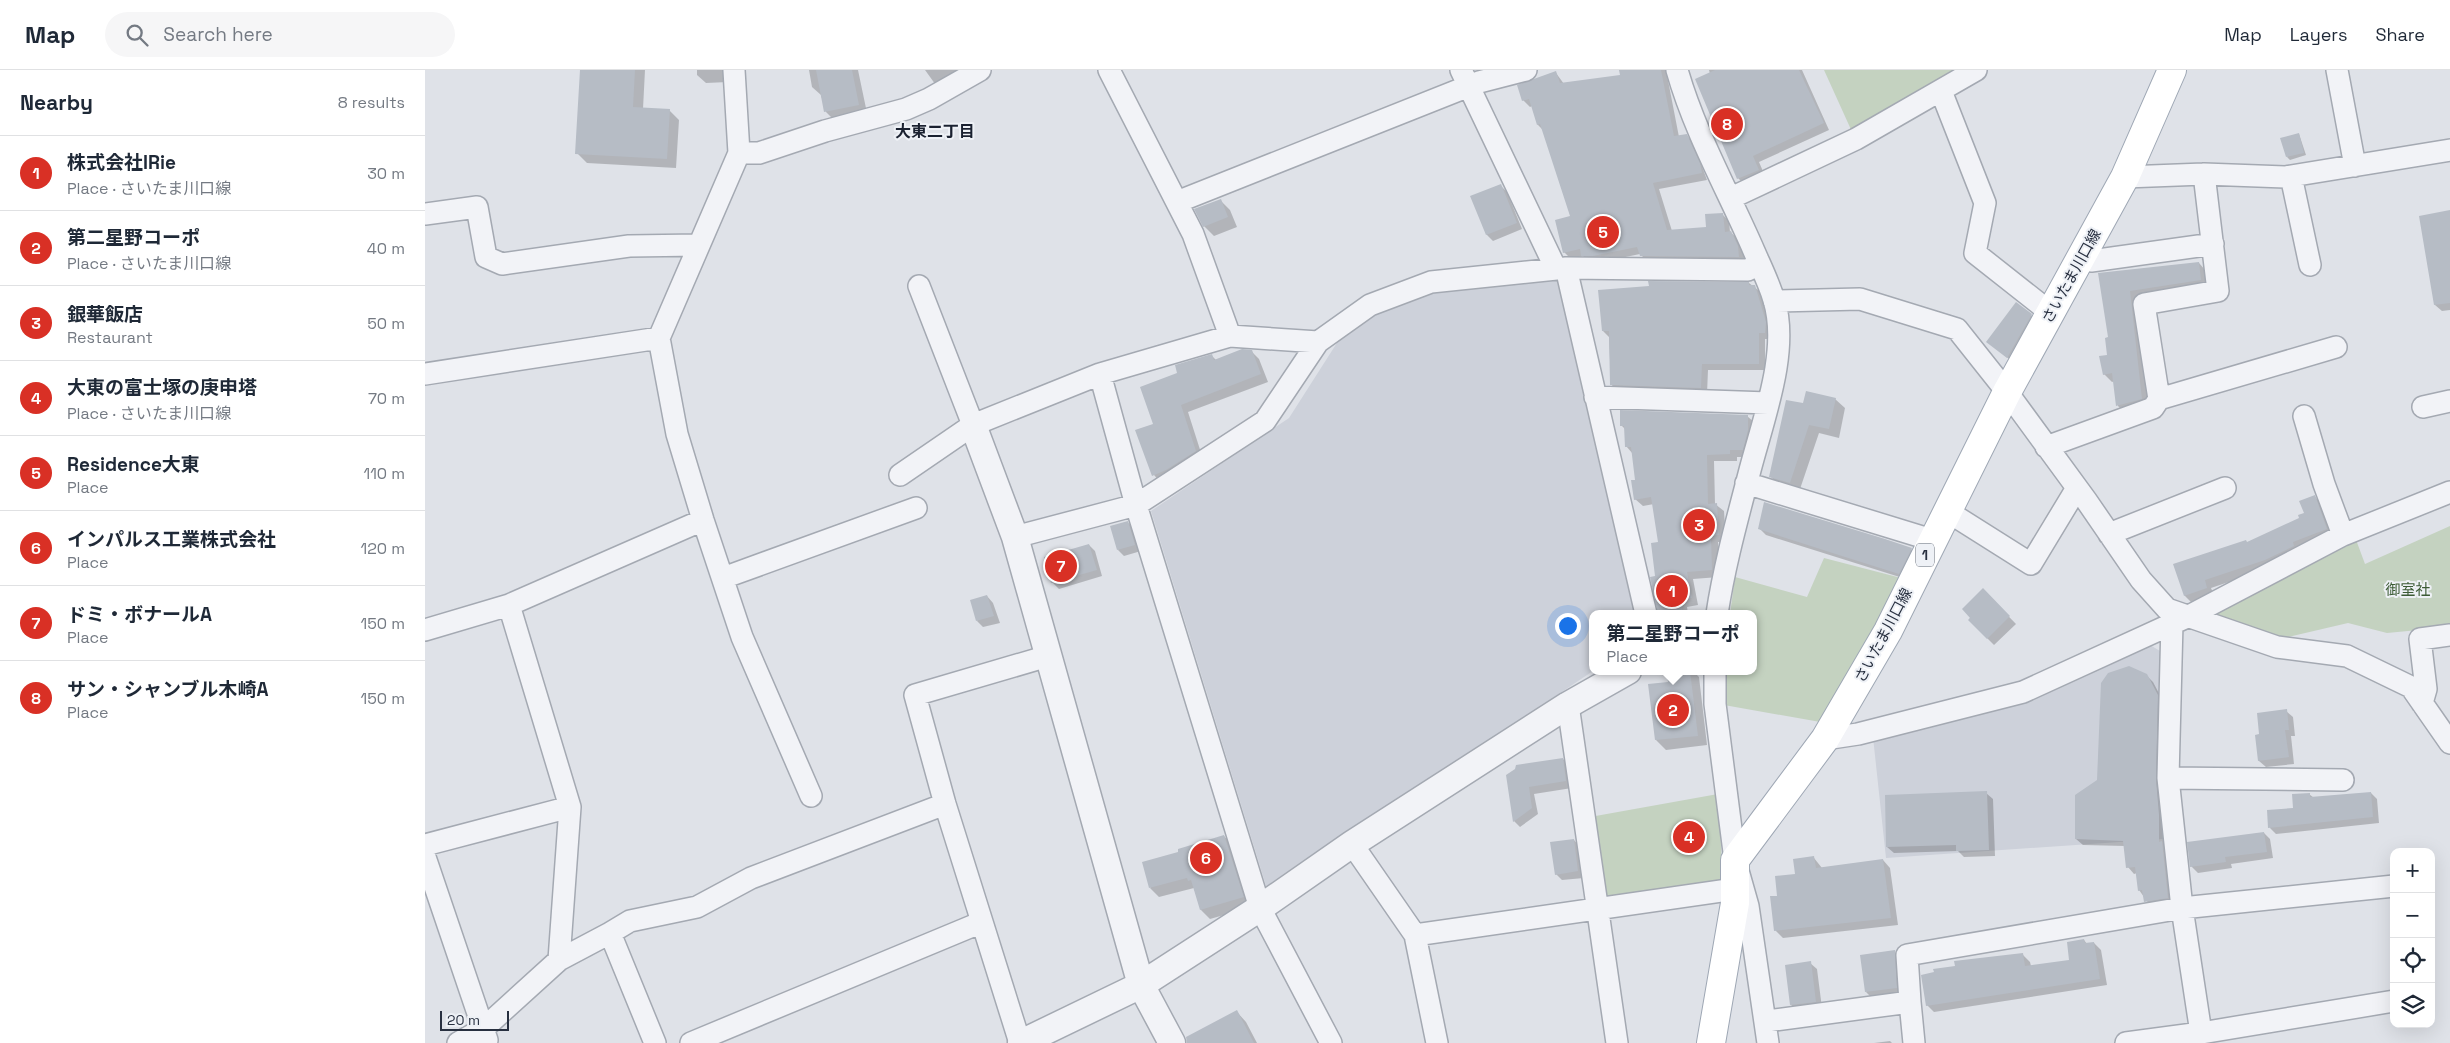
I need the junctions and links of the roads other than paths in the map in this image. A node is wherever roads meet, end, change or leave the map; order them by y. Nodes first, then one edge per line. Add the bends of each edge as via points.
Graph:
1 (734, 70) edge
2 (980, 70) edge
3 (1109, 70) edge
4 (1526, 70) edge
5 (1677, 70) edge
6 (1976, 70) edge
7 (2172, 70) edge
8 (2337, 70) edge
9 (1465, 78) edge
10 (1941, 91) junction
11 (2450, 150) edge
12 (739, 153) junction
13 (2355, 166) junction
14 (2204, 174) junction
15 (2291, 176) junction
16 (2125, 177) junction
17 (1731, 198) junction
18 (1177, 202) junction
19 (425, 214) edge
20 (2213, 244) junction
21 (699, 245) junction
22 (2082, 258) junction
23 (1759, 264) junction
24 (2310, 265) dead end
25 (1561, 269) junction
26 (919, 286) dead end
27 (1774, 301) junction
28 (2051, 313) junction
29 (1231, 336) junction
30 (659, 338) junction
31 (1318, 342) junction
32 (2336, 347) dead end
33 (425, 374) edge
34 (1100, 374) junction
35 (2007, 392) junction
36 (1595, 397) junction
37 (2159, 399) junction
38 (2450, 401) edge
39 (1768, 403) junction
40 (2423, 407) dead end
41 (2304, 416) dead end
42 (973, 425) junction
43 (2046, 447) junction
44 (900, 475) dead end
45 (1746, 483) junction
46 (2077, 488) junction
47 (2225, 488) dead end
48 (2450, 492) edge
49 (1136, 505) junction
50 (915, 508) dead end
51 (1947, 511) junction
52 (703, 520) junction
53 (2109, 534) junction
54 (2343, 535) junction
55 (1015, 536) junction
56 (1932, 540) junction
57 (723, 578) junction
58 (509, 605) junction
59 (1645, 610) edge
60 (1718, 610) edge
61 (2179, 620) junction
62 (425, 630) edge
63 (2450, 635) edge
64 (1048, 656) junction
65 (1621, 675) edge
66 (1715, 675) edge
67 (2422, 703) junction
68 (1568, 705) junction
69 (1825, 739) junction
70 (2450, 743) edge
71 (2168, 778) junction
72 (2343, 780) dead end
73 (811, 796) dead end
74 (945, 804) junction
75 (570, 807) junction
76 (1351, 844) junction
77 (425, 846) edge
78 (425, 857) edge
79 (1735, 860) junction
80 (2390, 886) edge
81 (1735, 889) junction
82 (1260, 908) junction
83 (2181, 908) junction
84 (1598, 909) junction
85 (982, 922) junction
86 (610, 933) junction
87 (1415, 935) junction
88 (559, 960) junction
89 (1141, 985) junction
90 (1909, 1002) junction
91 (2390, 1002) edge
92 (1767, 1021) junction
93 (2201, 1033) junction
94 (486, 1036) edge
95 (458, 1043) edge
96 (655, 1043) edge
97 (691, 1043) edge
98 (1021, 1043) edge
99 (1172, 1043) edge
100 (1331, 1043) edge
101 (1437, 1043) edge
102 (1617, 1043) edge
103 (1711, 1043) edge
104 (1768, 1043) edge
105 (1914, 1043) edge
106 (2126, 1043) edge

1 - 12 street
2 - 12 street via 929,99 906,108 759,153
3 - 18 street
4 - 9 street
5 - 17 street via 1685,99
6 - 10 street
7 - 16 main road, さいたま川口線 / 1
8 - 13 street
9 - 18 street
9 - 25 street
10 - 17 street via 1856,139
10 - 28 street via 1985,203 1975,253
11 - 13 street
12 - 21 street
13 - 15 street
14 - 15 street
14 - 16 street
14 - 20 street
15 - 24 street
16 - 22 main road, さいたま川口線 / 1
17 - 23 street
18 - 29 street via 1193,234
19 - 21 street via 477,208 486,257 502,264 629,246
20 - 22 street via 2091,261
20 - 37 street via 2218,291 2144,304
21 - 30 street
22 - 28 main road, さいたま川口線 / 1
23 - 25 street via 1749,270
23 - 27 street
25 - 31 street via 1431,282 1370,305
25 - 36 street
26 - 42 street
27 - 35 street via 1860,299 1957,329
27 - 39 street via 1779,343
28 - 35 main road, さいたま川口線 / 1
29 - 31 street
29 - 34 street
30 - 33 street
30 - 52 street via 677,434
31 - 49 street via 1265,421
32 - 37 street
34 - 42 street
34 - 49 street
35 - 43 street
35 - 51 main road, さいたま川口線 / 1
36 - 39 street
36 - 59 street
37 - 43 street via 2153,408
38 - 40 street
39 - 45 street
41 - 54 street
42 - 44 street
42 - 55 street
43 - 46 street
45 - 56 street
45 - 60 street
46 - 51 street via 2031,564
46 - 53 street
47 - 53 street
48 - 54 street
49 - 55 street
49 - 82 street
50 - 57 street
51 - 56 main road, さいたま川口線 / 1
52 - 57 street
52 - 58 street
53 - 61 street via 2141,580
54 - 61 street
55 - 64 street
56 - 69 main road, さいたま川口線 / 1 via 1888,631
57 - 73 street via 742,637
58 - 62 street
58 - 75 street
61 - 67 street via 2277,647 2347,656 2411,687
61 - 69 street via 2023,692 1859,734
61 - 71 street
63 - 67 street via 2420,639 2427,689
64 - 74 street via 915,695
64 - 89 street
65 - 68 street
66 - 79 street via 1715,704
67 - 70 street
68 - 76 street
68 - 84 street
69 - 79 main road, さいたま川口線 / 1
71 - 72 street
71 - 83 street
74 - 85 street
74 - 86 street via 751,878 697,907 630,920
75 - 77 street
75 - 88 street
76 - 82 street
76 - 87 street
78 - 94 street
79 - 81 main road
79 - 92 street via 1748,906
80 - 83 street
81 - 84 street
81 - 103 main road
82 - 89 street
82 - 100 street
83 - 90 street via 1907,955
83 - 93 street
84 - 87 street
84 - 102 street
85 - 97 street
85 - 98 street
86 - 88 street
86 - 96 street
87 - 101 street
88 - 94 street
89 - 98 street
89 - 99 street
90 - 92 street
90 - 105 street
91 - 93 street
92 - 104 street
93 - 106 street
94 - 95 street

